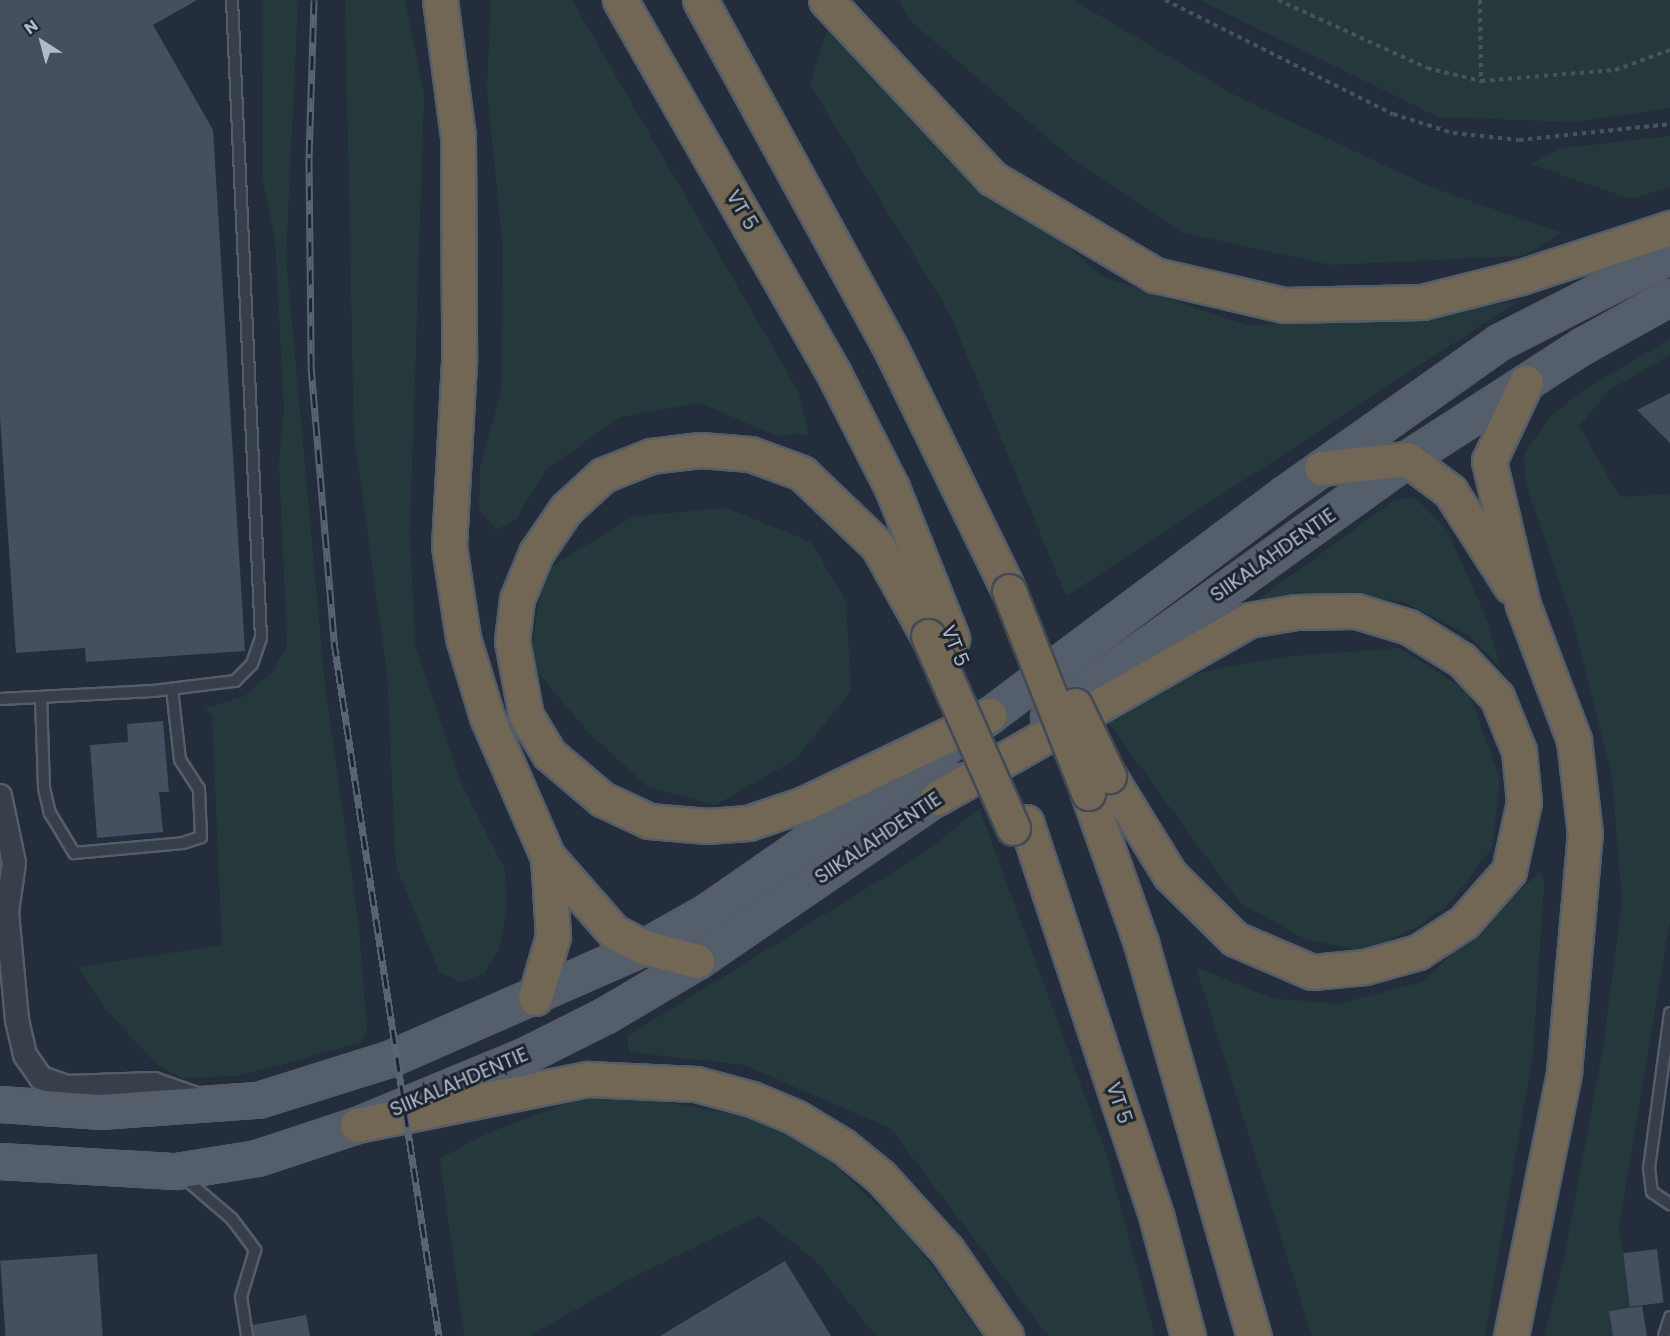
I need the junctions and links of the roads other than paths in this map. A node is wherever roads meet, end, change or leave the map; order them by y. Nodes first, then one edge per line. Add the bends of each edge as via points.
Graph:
1 (232, 0) edge
2 (441, 0) edge
3 (620, 0) edge
4 (700, 0) edge
5 (826, 0) edge
6 (1670, 228) edge
7 (1670, 255) edge
8 (1670, 297) edge
9 (1526, 382) junction
10 (1407, 459) junction
11 (1321, 468) junction
12 (1523, 605) junction
13 (940, 637) junction
14 (172, 689) junction
15 (41, 697) junction
16 (0, 699) edge
17 (990, 715) junction
18 (1099, 785) junction
19 (0, 796) edge
20 (938, 798) junction
21 (548, 857) junction
22 (7, 868) edge
23 (8, 912) junction
24 (0, 946) edge
25 (644, 947) junction
26 (697, 961) junction
27 (535, 998) junction
28 (1670, 1013) edge
29 (1668, 1037) edge
30 (0, 1104) edge
31 (212, 1105) junction
32 (357, 1125) junction
33 (1, 1158) edge
34 (176, 1171) junction
35 (1670, 1204) edge
36 (1670, 1317) edge
37 (248, 1336) edge
38 (1006, 1336) edge
39 (1188, 1336) edge
40 (1254, 1336) edge
41 (1511, 1336) edge
42 (1664, 1336) edge

1 - 14 lane via 261,638 252,664 235,681
2 - 21 highway via 460,184 459,362 449,546 463,638 487,717
3 - 13 highway, VT 5 via 834,374 892,488
4 - 18 highway, bridge via 797,171 1013,589
5 - 6 highway via 992,178 1155,275 1284,305 1422,302 1521,277
7 - 11 main road, SIIKALAHDENTIE via 1499,342
8 - 9 main road, SIIKALAHDENTIE
9 - 10 main road, SIIKALAHDENTIE
9 - 12 highway via 1488,461
10 - 11 highway
10 - 12 highway via 1450,491
10 - 20 main road, SIIKALAHDENTIE
11 - 17 main road, SIIKALAHDENTIE
12 - 41 highway via 1574,740 1586,834 1564,1072
13 - 17 highway via 878,546 802,473 750,454 700,450 651,456 603,475 566,509 536,553 517,599 512,641 526,716 549,754 602,799 649,821 707,826 748,823 804,804
13 - 39 highway, VT 5 via 1019,825 1157,1219
14 - 15 lane
14 - 15 lane via 180,760 199,789 201,837 183,843 74,853 50,813 44,788
15 - 16 lane
17 - 25 main road, SIIKALAHDENTIE via 708,911
18 - 20 highway via 1170,875 1235,939 1312,972 1365,968 1418,952 1464,922 1509,871 1524,802 1519,751 1497,697 1462,660 1409,627 1356,611 1296,612 1249,620
18 - 40 highway
19 - 22 street
20 - 26 main road, SIIKALAHDENTIE
21 - 25 highway via 614,932
21 - 27 highway via 553,936
22 - 23 street
23 - 24 street
23 - 31 street via 16,1020 25,1055 41,1078 67,1088 154,1084
25 - 26 highway
25 - 27 main road, SIIKALAHDENTIE
26 - 32 main road, SIIKALAHDENTIE via 526,1055
27 - 31 main road, SIIKALAHDENTIE via 338,1078 258,1100
28 - 29 lane
29 - 35 lane via 1649,1168 1652,1191
30 - 31 main road, SIIKALAHDENTIE via 99,1111
32 - 34 main road, SIIKALAHDENTIE via 257,1158
32 - 38 highway via 588,1079 696,1084 752,1099 805,1123 881,1177 947,1250
33 - 34 main road, SIIKALAHDENTIE
34 - 37 lane via 232,1219 255,1250 241,1297
36 - 42 lane

